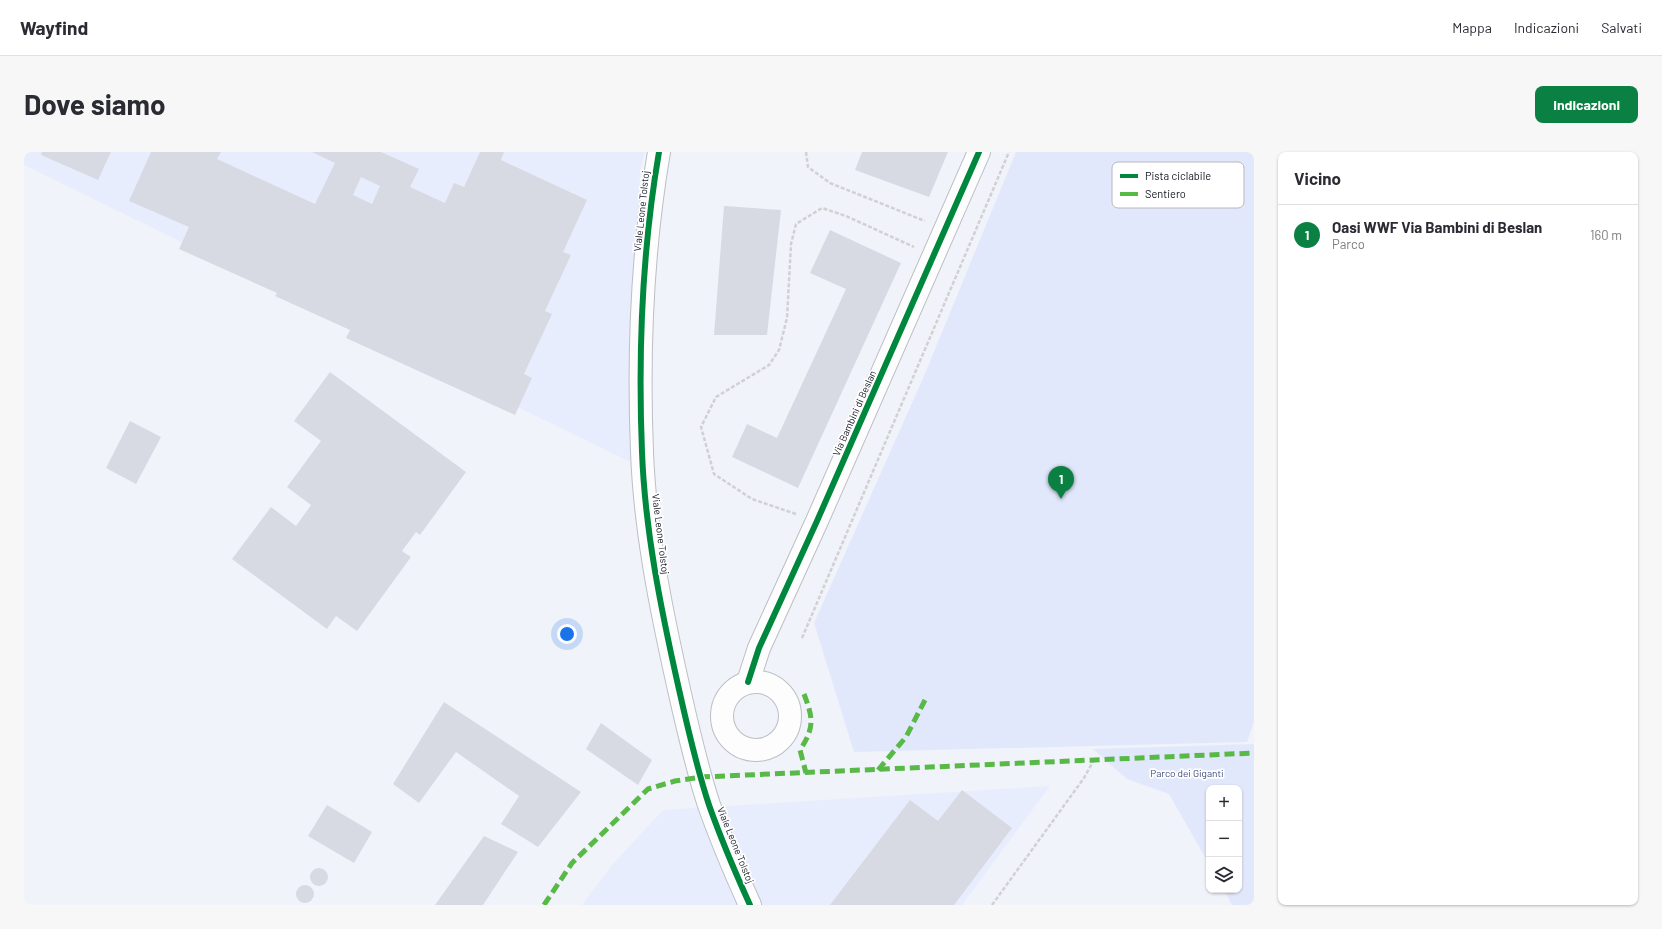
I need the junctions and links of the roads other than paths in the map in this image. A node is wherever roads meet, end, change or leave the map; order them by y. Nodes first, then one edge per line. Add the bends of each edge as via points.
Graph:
1 (659, 152) edge
2 (979, 152) edge
3 (748, 682) dead end
4 (750, 905) edge

1 - 4 street, Viale Leone Tolstoj via 646,262 641,364 642,454 651,544 669,646 700,777 718,830
2 - 3 street, Via Bambini di Beslan via 759,648

